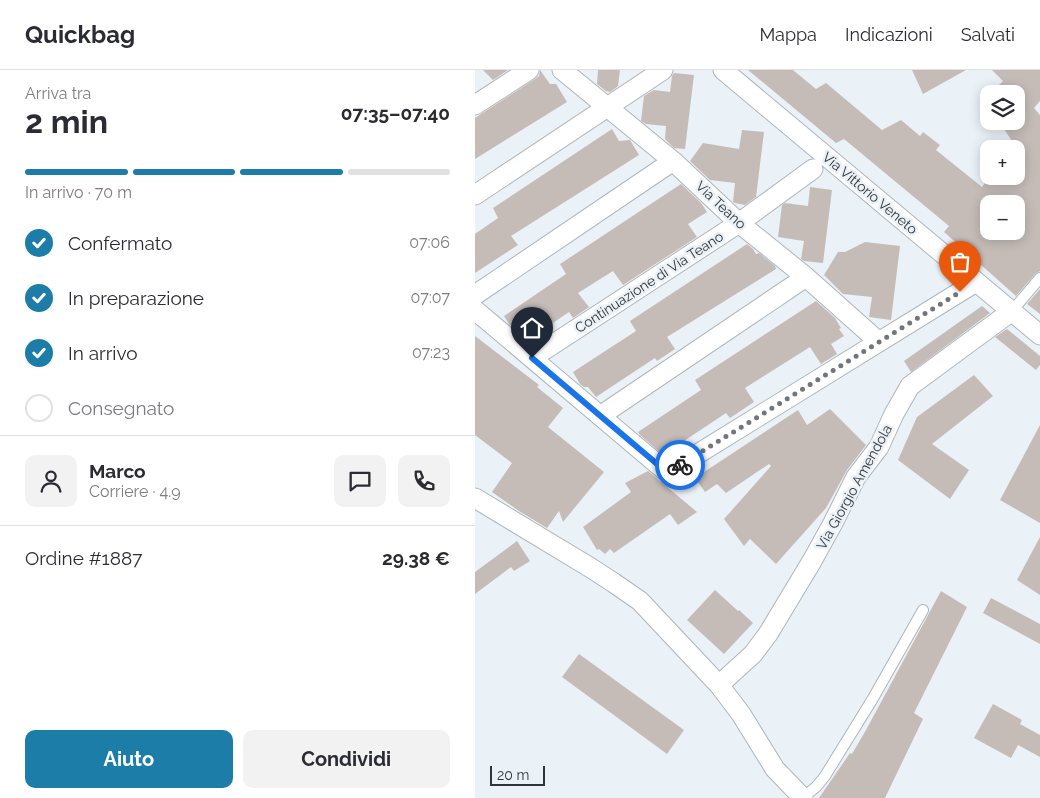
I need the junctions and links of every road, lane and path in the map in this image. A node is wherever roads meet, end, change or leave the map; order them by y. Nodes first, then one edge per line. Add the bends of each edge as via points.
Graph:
1 (529, 70) edge
2 (562, 70) edge
3 (663, 70) edge
4 (723, 70) edge
5 (475, 105) edge
6 (607, 107) junction
7 (673, 161) junction
8 (813, 169) dead end
9 (475, 195) edge
10 (739, 223) junction
11 (806, 277) junction
12 (1040, 278) edge
13 (976, 282) junction
14 (475, 295) edge
15 (475, 310) edge
16 (1011, 312) junction
17 (1040, 335) edge
18 (879, 342) junction
19 (532, 358) junction
20 (600, 416) junction
21 (475, 498) edge
22 (923, 610) dead end
23 (719, 685) junction
24 (803, 798) edge

1 - 5 street
2 - 6 street, Via Teano
3 - 6 street
4 - 13 street, Via Vittorio Veneto
6 - 7 street, Via Teano
6 - 9 street
7 - 10 street, Via Teano
7 - 14 street
8 - 10 street, Continuazione di Via Teano
10 - 11 street, Via Teano
10 - 19 street, Continuazione di Via Teano
11 - 18 street, Via Teano
11 - 20 street
12 - 16 lane
13 - 16 street, Via Vittorio Veneto
13 - 18 street
15 - 19 street
16 - 17 street, Via Vittorio Veneto
16 - 23 street, Via Giorgio Amendola via 910,386 879,447 856,477 821,546 768,634 753,654
18 - 20 street via 669,470 660,467
19 - 20 street
21 - 23 street via 614,582 640,602
22 - 24 lane via 825,776
23 - 24 street via 775,769

